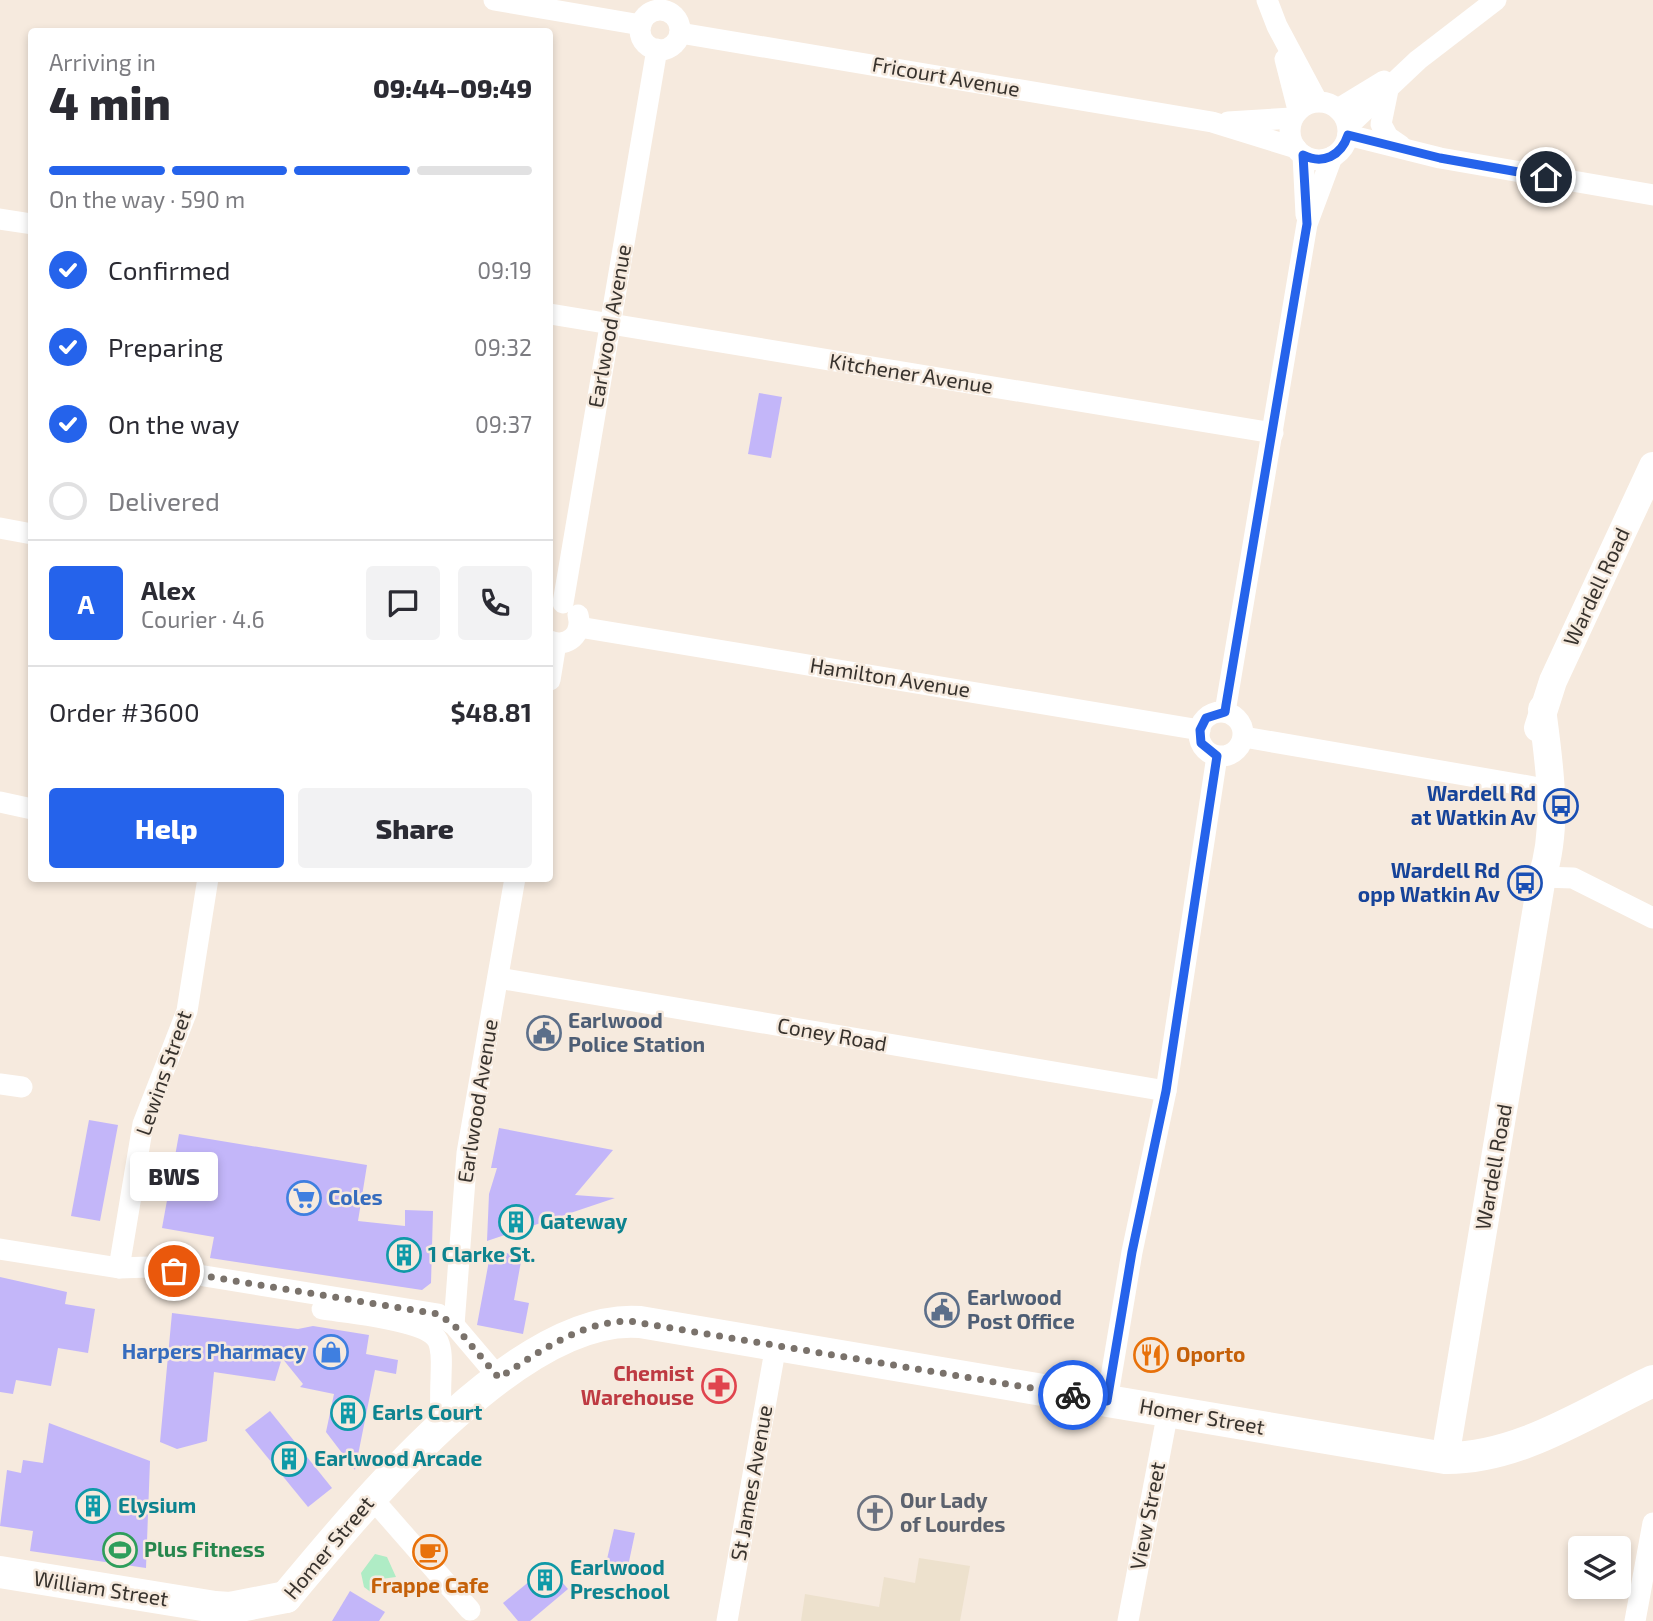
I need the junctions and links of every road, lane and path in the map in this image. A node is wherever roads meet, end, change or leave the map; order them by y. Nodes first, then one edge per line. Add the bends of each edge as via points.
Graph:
1 (494, 0) edge
2 (1267, 0) edge
3 (1496, 0) edge
4 (664, 5) edge
5 (641, 25) junction
6 (680, 33) junction
7 (657, 49) junction
8 (1419, 60) junction
9 (1389, 88) junction
10 (1302, 110) junction
11 (1212, 122) junction
12 (1341, 136) junction
13 (1404, 149) junction
14 (1299, 152) junction
15 (1440, 158) junction
16 (1653, 195) edge
17 (0, 219) edge
18 (28, 224) edge
19 (1307, 224) junction
20 (553, 314) edge
21 (610, 324) junction
22 (1273, 433) junction
23 (1653, 466) edge
24 (0, 528) edge
25 (28, 533) edge
26 (556, 603) edge
27 (579, 627) junction
28 (553, 642) edge
29 (1542, 709) junction
30 (1225, 712) junction
31 (1200, 730) junction
32 (1244, 737) junction
33 (1217, 756) junction
34 (1534, 786) junction
35 (0, 802) edge
36 (28, 808) edge
37 (1542, 877) junction
38 (207, 882) edge
39 (514, 882) edge
40 (1653, 918) edge
41 (498, 978) junction
42 (0, 1083) edge
43 (22, 1087) dead end
44 (1166, 1091) junction
45 (0, 1249) edge
46 (119, 1268) junction
47 (454, 1325) junction
48 (776, 1345) junction
49 (499, 1378) junction
50 (1653, 1381) edge
51 (1107, 1401) junction
52 (1168, 1411) junction
53 (438, 1432) junction
54 (1445, 1458) junction
55 (370, 1496) junction
56 (1653, 1523) edge
57 (0, 1572) edge
58 (470, 1610) dead end
59 (280, 1613) edge
60 (727, 1621) edge
61 (1128, 1621) edge
62 (1635, 1621) edge

1 - 5 street
2 - 10 street
3 - 8 street
4 - 5 street via 646,15
4 - 6 street via 675,16
5 - 7 street via 644,41
6 - 7 street via 672,46
6 - 11 street, Fricourt Avenue
7 - 21 street, Earlwood Avenue
8 - 9 street
8 - 12 street
9 - 12 street
9 - 13 street via 1381,124 1388,137
10 - 11 street, Fricourt Avenue
10 - 12 street
10 - 14 street via 1290,134
11 - 14 street, Fricourt Avenue
12 - 13 street
12 - 14 street, Fricourt Avenue via 1312,159
12 - 15 street
12 - 19 street
13 - 15 street
14 - 19 street
15 - 16 street
17 - 18 street
19 - 22 street
20 - 21 street, Kitchener Avenue
21 - 22 street, Kitchener Avenue
21 - 26 street, Earlwood Avenue
22 - 30 street
23 - 29 street, Wardell Road
24 - 25 street
26 - 27 street via 578,614
27 - 28 street via 573,638
27 - 31 street, Hamilton Avenue
29 - 34 street, Wardell Road via 1534,752
29 - 37 street, Wardell Road via 1550,852
30 - 31 street via 1206,718
30 - 32 street via 1241,724
31 - 33 street via 1201,743
32 - 33 street via 1237,750
32 - 34 street
33 - 44 street
34 - 37 street, Wardell Road
35 - 36 street
37 - 40 street via 1573,878
37 - 54 street, Wardell Road
38 - 46 street, Lewins Street via 187,1011 143,1124
39 - 41 street, Earlwood Avenue
41 - 44 street, Coney Road
41 - 47 street, Earlwood Avenue via 464,1177
42 - 43 street
44 - 51 street
45 - 46 street
46 - 47 street via 149,1267 403,1307 438,1314
46 - 53 street via 139,1280 427,1329 440,1350 442,1413
47 - 49 street
48 - 49 main road, Homer Street via 618,1321 562,1339
48 - 51 main road, Homer Street
48 - 60 street, St James Avenue
49 - 53 main road, Homer Street
50 - 54 main road, Homer Street via 1516,1447 1475,1458
51 - 52 main road, Homer Street
52 - 54 main road, Homer Street
52 - 61 street, View Street
53 - 55 main road, Homer Street
55 - 58 street
55 - 59 main road, Homer Street
56 - 62 street
57 - 59 main road, William Street via 208,1607

